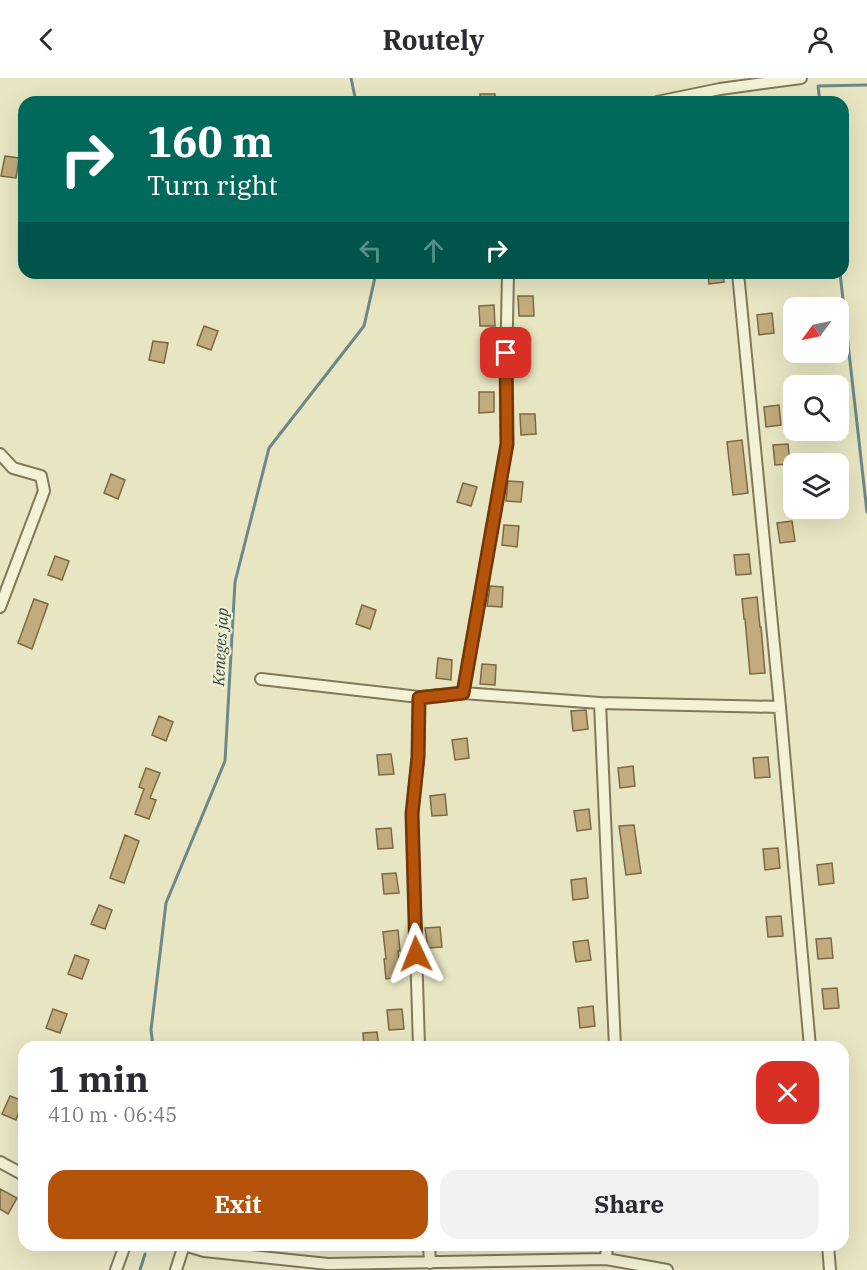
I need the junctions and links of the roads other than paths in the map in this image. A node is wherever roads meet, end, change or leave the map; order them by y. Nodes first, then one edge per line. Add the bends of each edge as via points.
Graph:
1 (801, 78) edge
2 (720, 89) junction
3 (686, 96) edge
4 (721, 96) edge
5 (508, 279) edge
6 (739, 279) edge
7 (0, 454) edge
8 (0, 607) edge
9 (261, 678) dead end
10 (463, 693) junction
11 (419, 698) junction
12 (600, 703) junction
13 (780, 707) junction
14 (419, 1041) edge
15 (615, 1041) edge
16 (809, 1041) edge
17 (0, 1162) edge
18 (18, 1172) edge
19 (123, 1251) edge
20 (182, 1251) edge
21 (204, 1251) edge
22 (429, 1251) edge
23 (607, 1251) edge
24 (828, 1251) edge
25 (606, 1259) junction
26 (430, 1263) junction
27 (542, 1265) edge
28 (328, 1267) edge
29 (116, 1270) edge
30 (176, 1270) edge
31 (667, 1270) edge
32 (830, 1270) edge

1 - 2 street
2 - 3 street
2 - 4 street
5 - 10 street via 507,444
6 - 13 street
7 - 8 street via 13,468 41,476 44,491
9 - 11 street
10 - 11 street
10 - 12 street
11 - 14 street via 412,814
12 - 13 street
12 - 15 street
13 - 16 street
17 - 18 street
19 - 29 street
20 - 30 street
21 - 28 street
22 - 26 street
23 - 25 street
24 - 32 street
25 - 27 street
25 - 31 street
26 - 27 street
26 - 28 street

